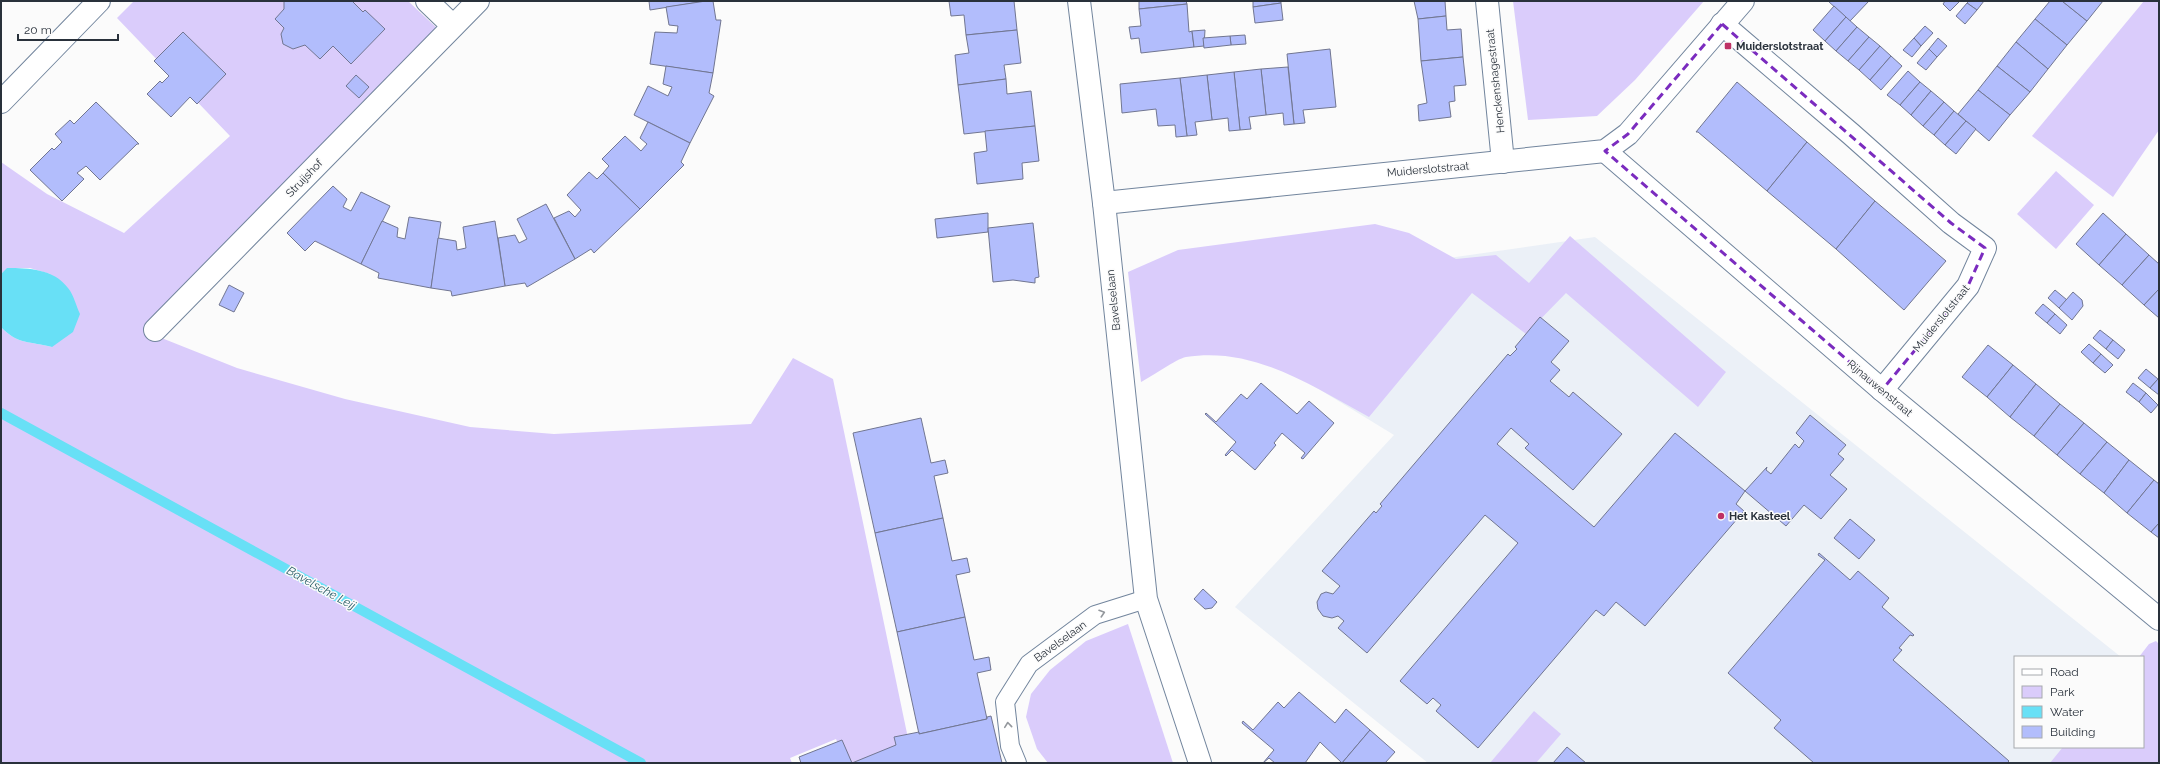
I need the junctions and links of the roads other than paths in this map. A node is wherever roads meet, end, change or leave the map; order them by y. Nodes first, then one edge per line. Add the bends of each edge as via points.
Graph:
1 (99, 1) edge
2 (427, 1) edge
3 (478, 1) edge
4 (1079, 1) edge
5 (1487, 1) edge
6 (1743, 1) edge
7 (1722, 24) junction
8 (454, 26) junction
9 (1, 102) edge
10 (1605, 151) junction
11 (1503, 162) junction
12 (1104, 203) junction
13 (155, 330) dead end
14 (1882, 390) junction
15 (1146, 599) junction
16 (2159, 619) edge
17 (1017, 763) edge
18 (1200, 763) edge

1 - 9 street
2 - 8 street
3 - 8 street, Struijshof
4 - 12 street, Bavelselaan
5 - 11 street, Henckenshagestraat
6 - 7 street
7 - 10 street via 1628,134
7 - 14 street, Muiderslotstraat via 1950,223 1985,248 1968,286
8 - 13 street, Struijshof
10 - 11 street, Muiderslotstraat
10 - 14 street, Rijnauwenstraat
11 - 12 street, Muiderslotstraat
12 - 15 street, Bavelselaan
14 - 16 street, Rijnauwenstraat
17 -> 15 lane, Bavelselaan via 1010,746 1006,702 1029,664 1095,615
15 - 18 street, Bavelselaan

